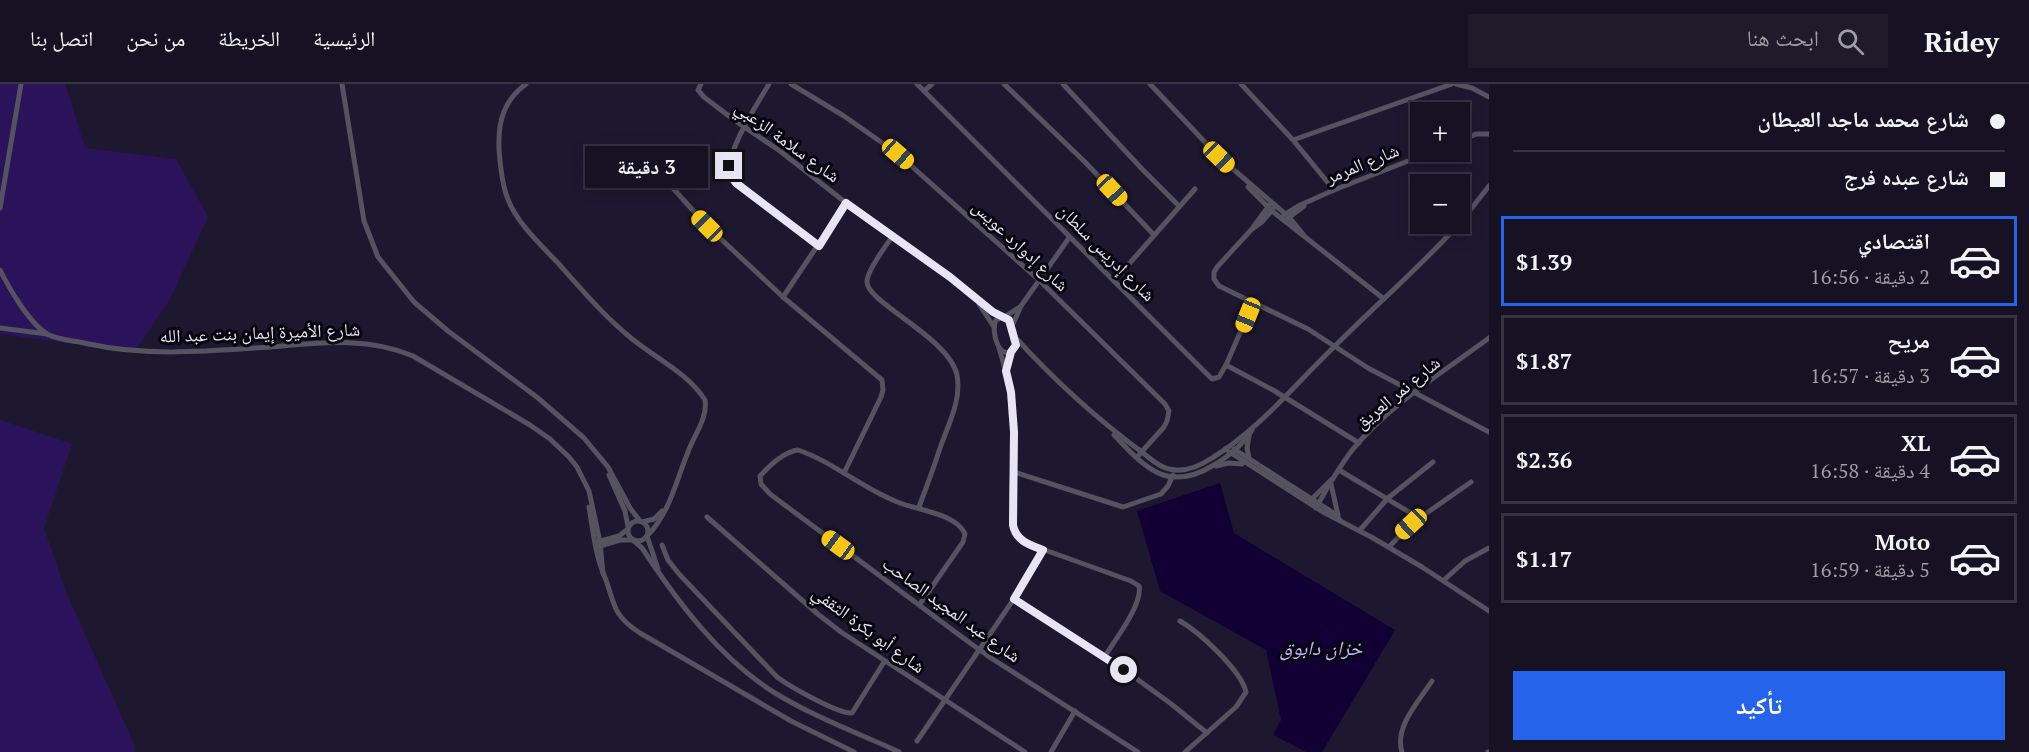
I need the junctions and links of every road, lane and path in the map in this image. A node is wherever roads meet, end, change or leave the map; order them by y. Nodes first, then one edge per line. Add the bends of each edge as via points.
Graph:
1 (21, 84) edge
2 (342, 84) edge
3 (526, 84) edge
4 (769, 84) edge
5 (791, 84) edge
6 (917, 84) edge
7 (932, 84) edge
8 (1004, 84) edge
9 (1063, 84) edge
10 (1150, 84) edge
11 (1241, 84) edge
12 (1454, 84) edge
13 (699, 87) edge
14 (924, 91) junction
15 (1489, 97) edge
16 (744, 128) junction
17 (1489, 134) edge
18 (1470, 137) edge
19 (1293, 140) junction
20 (1410, 160) edge
21 (0, 171) edge
22 (5, 179) junction
23 (671, 186) dead end
24 (1489, 186) edge
25 (1195, 189) dead end
26 (1334, 190) junction
27 (846, 203) junction
28 (1179, 206) junction
29 (1271, 207) junction
30 (0, 208) edge
31 (1470, 209) edge
32 (1285, 218) junction
33 (1449, 234) edge
34 (1154, 235) junction
35 (892, 237) junction
36 (1070, 238) junction
37 (819, 246) junction
38 (0, 270) edge
39 (1114, 280) junction
40 (1040, 281) junction
41 (783, 297) junction
42 (1384, 299) junction
43 (976, 300) junction
44 (1253, 303) junction
45 (1021, 306) junction
46 (1002, 317) junction
47 (1012, 326) junction
48 (993, 327) junction
49 (0, 328) edge
50 (49, 335) junction
51 (1015, 337) junction
52 (1489, 338) edge
53 (1334, 346) junction
54 (999, 348) junction
55 (1012, 351) junction
56 (1030, 353) junction
57 (1226, 364) junction
58 (1006, 371) junction
59 (1415, 392) junction
60 (1285, 397) junction
61 (1255, 426) junction
62 (1489, 431) edge
63 (579, 435) junction
64 (1250, 435) junction
65 (1359, 443) junction
66 (1230, 450) junction
67 (1139, 454) junction
68 (1248, 461) junction
69 (1433, 462) dead end
70 (1209, 468) junction
71 (1173, 470) junction
72 (1339, 470) junction
73 (1014, 472) junction
74 (844, 473) junction
75 (1172, 478) junction
76 (1332, 481) junction
77 (1471, 482) dead end
78 (671, 497) junction
79 (1388, 498) junction
80 (1310, 501) junction
81 (1318, 506) junction
82 (920, 507) junction
83 (707, 517) dead end
84 (1419, 518) junction
85 (1340, 519) junction
86 (641, 521) junction
87 (628, 528) junction
88 (1360, 530) junction
89 (647, 536) junction
90 (632, 540) junction
91 (598, 545) junction
92 (662, 545) dead end
93 (1389, 547) junction
94 (1489, 548) edge
95 (1043, 550) junction
96 (658, 571) junction
97 (1444, 580) junction
98 (1014, 599) junction
99 (920, 604) junction
100 (1489, 611) edge
101 (1180, 621) dead end
102 (979, 649) junction
103 (1105, 656) junction
104 (884, 662) junction
105 (1432, 681) dead end
106 (945, 700) junction
107 (1075, 711) junction
108 (1207, 733) junction
109 (917, 741) dead end
110 (854, 752) edge
111 (900, 752) edge
112 (1025, 752) edge
113 (1051, 752) edge
114 (1138, 752) edge
115 (1185, 752) edge
116 (1402, 752) edge

1 - 22 street
2 - 63 street via 364,221 378,256 414,302
3 - 78 street via 507,103 499,125 502,171 515,213 609,317 693,384 705,400 701,425
4 - 16 street
5 - 40 street, شارع إدوارد عويس via 898,154
6 - 14 street, شارع إدريس سلطان
7 - 14 street
8 - 34 street
9 - 28 street
10 - 29 street
11 - 19 street
12 - 15 street
12 - 19 street
13 - 16 street, شارع سلامة الزعبي via 704,97
14 - 36 street, شارع إدريس سلطان
16 - 27 street, شارع سلامة الزعبي
16 - 37 street via 731,157 731,176
17 - 18 street
19 - 26 street
20 - 26 street, شارع المرمر
21 - 22 street
22 - 30 street
23 - 41 street via 707,226
24 - 31 street
25 - 28 street
26 - 32 street, شارع المرمر
27 - 35 street, شارع سلامة الزعبي
27 - 37 street
28 - 34 street
29 - 32 street
29 - 44 street via 1218,266 1214,276 1219,286
32 - 42 street
33 - 42 street
34 - 39 street
35 - 43 street, شارع سلامة الزعبي
35 - 82 street via 867,278 868,288 936,343 950,358 957,376 953,412
36 - 39 street, شارع إدريس سلطان
36 - 40 street
37 - 41 street
38 - 50 street via 22,308
39 - 57 street, شارع إدريس سلطان via 1209,378 1216,379
40 - 45 street
40 - 67 street, شارع إدوارد عويس via 1167,408 1167,422
41 - 74 street via 882,380 881,397
42 - 53 street
43 - 46 street, شارع سلامة الزعبي
43 - 48 street, شارع سلامة الزعبي
44 - 53 street
44 - 57 street
45 - 46 street
45 - 47 street
46 - 47 street, شارع سلامة الزعبي
46 - 48 street
47 - 51 street
48 - 54 street, شارع سلامة الزعبي
49 - 50 street, شارع الأميرة إيمان بنت عبد الله
50 - 91 street, شارع الأميرة إيمان بنت عبد الله via 115,350 221,350 348,342 398,350 541,432 569,456 584,479
51 - 55 street
51 - 56 street
52 - 59 street, شارع نمر العريق
53 - 59 street
53 - 60 street
54 - 55 street
54 - 58 street, شارع سلامة الزعبي
55 - 56 street
55 - 58 street
56 - 67 street
57 - 60 street
58 - 73 street, شارع سلامة الزعبي via 1014,418
59 - 62 street
59 - 65 street, شارع نمر العريق
60 - 61 street
60 - 65 street
61 - 64 street
61 - 66 street
63 - 86 street via 608,467
63 - 87 street via 612,481
64 - 66 street
64 - 68 street
65 - 72 street, شارع نمر العريق
66 - 68 street
66 - 70 street
66 - 71 street via 1197,467
67 - 71 street
67 - 75 street via 1158,473
68 - 70 street
68 - 80 street
69 - 79 street
70 - 75 street
71 - 75 street
72 - 76 street, شارع نمر العريق
72 - 79 street
73 - 75 street via 1122,507 1161,494
73 - 95 street, شارع سلامة الزعبي via 1014,530 1023,541
74 - 82 street via 901,503
74 - 99 street, شارع عبد المجيد الصاحب via 794,451 769,466 759,479 790,510
76 - 80 street, شارع نمر العريق
76 - 81 street, شارع نمر العريق
76 - 85 street
77 - 84 street
78 - 86 street via 657,517
78 - 89 street
79 - 84 street
79 - 88 street
80 - 81 street
81 - 85 street
82 - 99 street via 955,522 965,534
83 - 104 street, شارع أبو بكرة الثقفي via 819,615
84 - 93 street
85 - 88 street
86 - 87 street
86 - 89 street via 647,526
87 - 90 street
87 - 91 street
88 - 93 street
89 - 90 street via 640,542
89 - 96 street
90 - 91 street
90 - 96 street
91 - 110 street, شارع الأميرة إيمان بنت عبد الله via 599,567 614,607 632,628 791,721
92 - 104 street via 679,574 772,672 790,685 842,712 852,713
93 - 97 street
94 - 97 street via 1465,561
95 - 98 street
95 - 103 street via 1139,586 1136,604
96 - 111 street via 708,633 752,677 787,700
97 - 100 street
98 - 102 street
98 - 103 street
99 - 102 street, شارع عبد المجيد الصاحب
101 - 108 street via 1215,649 1245,687 1242,701
102 - 106 street
102 - 107 street, شارع عبد المجيد الصاحب
103 - 108 street
104 - 106 street, شارع أبو بكرة الثقفي
105 - 116 street via 1402,730
106 - 109 street
106 - 112 street, شارع أبو بكرة الثقفي
107 - 113 street
107 - 114 street, شارع عبد المجيد الصاحب
108 - 115 street

